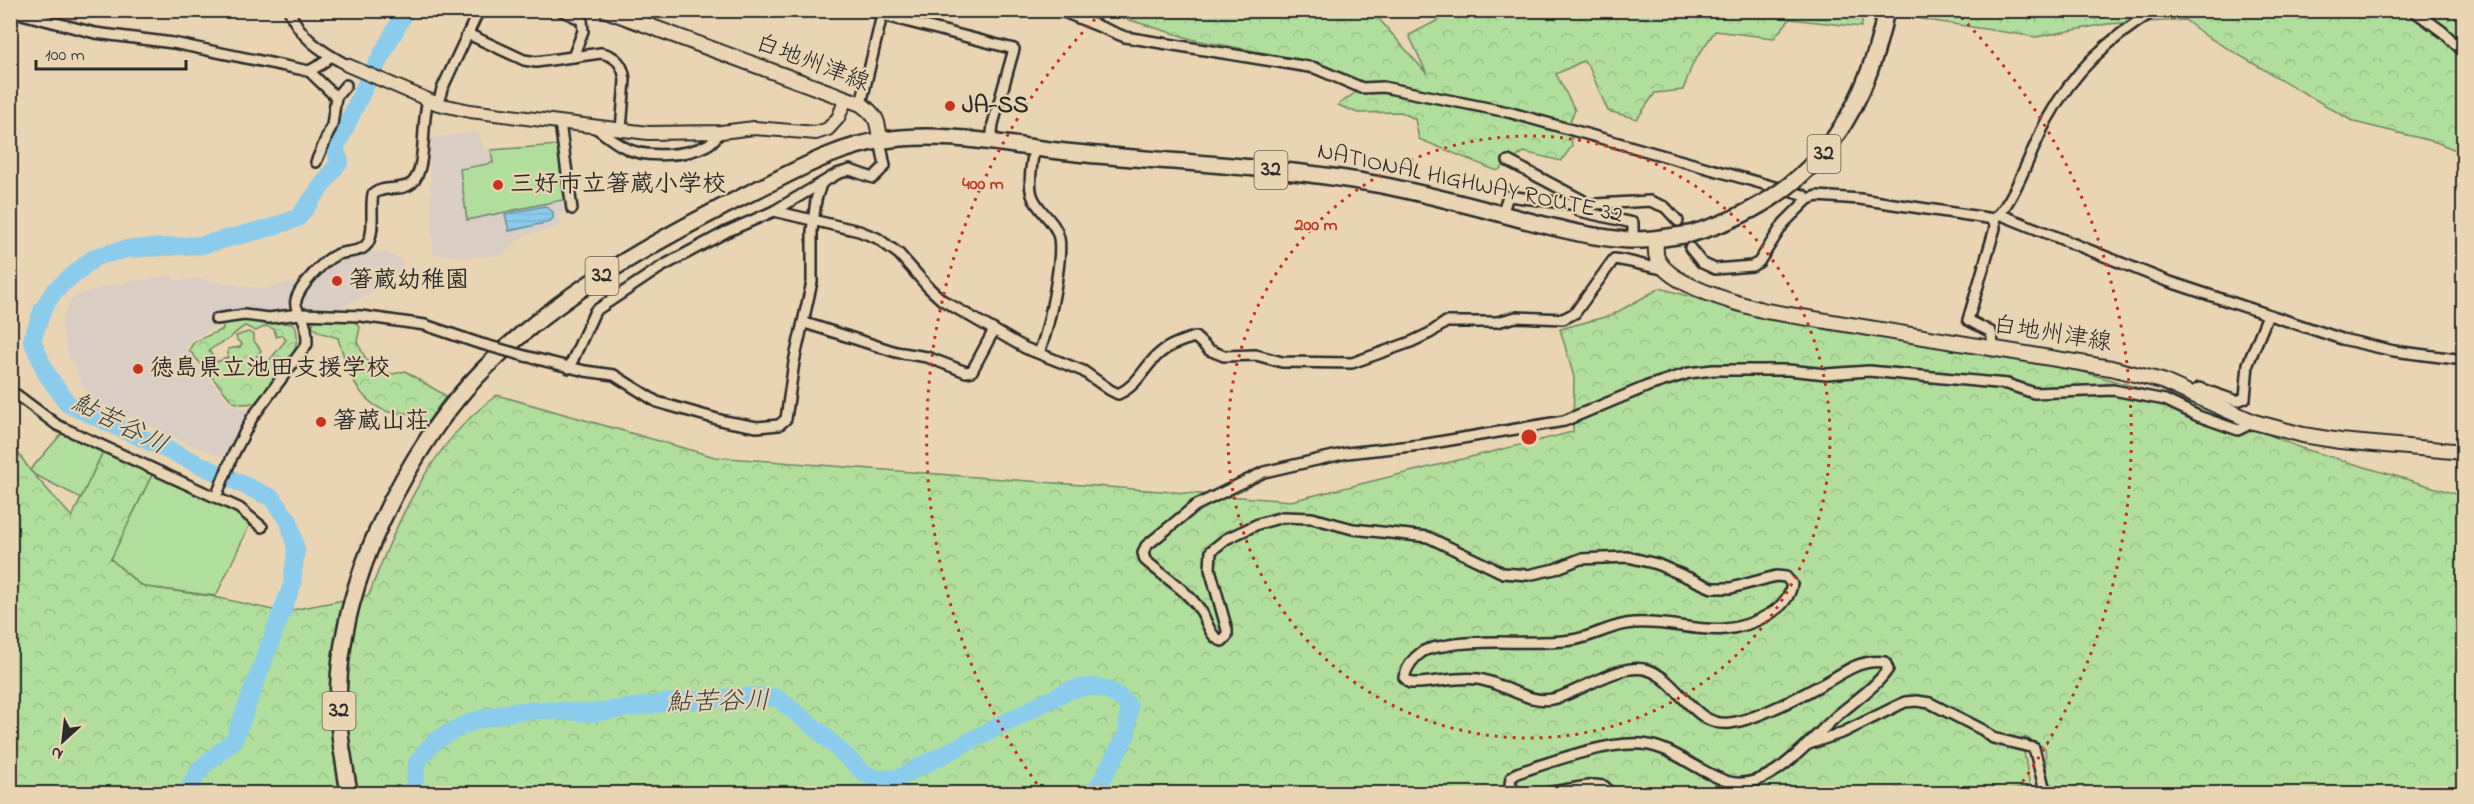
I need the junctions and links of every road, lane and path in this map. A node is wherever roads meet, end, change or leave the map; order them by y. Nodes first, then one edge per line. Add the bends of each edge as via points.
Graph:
1 (289, 10) edge
2 (479, 10) edge
3 (560, 10) edge
4 (606, 10) edge
5 (869, 10) edge
6 (1059, 10) edge
7 (1886, 10) edge
8 (2156, 10) edge
9 (2413, 10) edge
10 (10, 11) edge
11 (882, 15) junction
12 (468, 34) junction
13 (2463, 52) edge
14 (330, 56) junction
15 (573, 57) junction
16 (347, 65) joint
17 (309, 71) junction
18 (346, 85) dead end
19 (336, 98) junction
20 (846, 99) junction
21 (429, 101) junction
22 (861, 104) junction
23 (560, 123) junction
24 (596, 127) junction
25 (621, 130) junction
26 (721, 132) junction
27 (880, 140) junction
28 (991, 142) junction
29 (1034, 149) junction
30 (1508, 160) dead end
31 (316, 162) dead end
32 (821, 184) junction
33 (1809, 199) junction
34 (1583, 205) junction
35 (572, 209) dead end
36 (774, 212) junction
37 (1502, 214) junction
38 (1997, 217) junction
39 (813, 220) junction
40 (1678, 221) dead end
41 (1656, 239) junction
42 (1633, 240) junction
43 (1690, 241) junction
44 (1664, 268) junction
45 (299, 314) junction
46 (2268, 315) junction
47 (216, 319) dead end
48 (805, 323) junction
49 (994, 330) junction
50 (1994, 349) junction
51 (1039, 352) junction
52 (2463, 360) edge
53 (569, 368) junction
54 (2191, 393) junction
55 (17, 395) dead end
56 (2254, 422) junction
57 (2463, 452) edge
58 (216, 496) junction
59 (262, 527) dead end
60 (1807, 745) junction
61 (350, 794) edge
62 (1522, 794) edge
63 (1540, 794) edge
64 (1608, 794) edge
65 (1926, 794) edge
66 (1930, 794) edge
67 (2046, 794) edge

1 - 14 street via 312,45
2 - 12 street
3 - 15 street via 582,20 583,31
4 - 20 main road, 白地州津線
5 - 11 street
6 - 33 street via 1125,37 1315,68 1362,88 1383,87 1518,115
7 - 43 highway, NATIONAL HIGHWAY ROUTE 32 / 32, bridge via 1875,58 1858,102 1818,160 1787,188 1754,209
8 - 38 street via 2096,53 2066,89
9 - 13 street
10 - 17 street via 95,33 172,43
11 - 22 street
11 - 28 street via 1014,49
12 - 15 street via 524,60
12 - 21 street via 442,89
14 - 16 street
14 - 17 street
15 - 25 street via 601,53 618,60 624,72
16 - 21 street
17 - 19 street
18 - 19 street
19 - 31 street via 332,125
20 - 22 main road, 白地州津線
20 - 26 street via 838,118 828,129 816,134 754,128
21 - 23 street via 470,111
21 - 45 street via 415,179 408,186 381,189 373,194 367,244 333,256 319,268 296,300
22 - 27 main road, 白地州津線 via 878,121
23 - 24 street
23 - 35 street
24 - 25 street
24 - 26 street via 624,148 648,154 675,154 708,145
25 - 26 street
27 - 28 highway, NATIONAL HIGHWAY ROUTE 32 / 32 via 944,137
27 - 32 street via 885,166 879,174 873,178 850,170
27 - 61 highway, NATIONAL HIGHWAY ROUTE 32 / 32 via 837,152 793,171 671,233 594,280 488,365 440,421 384,515 360,576 346,628 339,723
28 - 29 highway, NATIONAL HIGHWAY ROUTE 32 / 32
29 - 37 highway, NATIONAL HIGHWAY ROUTE 32 / 32 via 1305,173 1379,184
29 - 51 street via 1031,193 1059,239 1052,308
30 - 34 street
32 - 36 street
32 - 39 street
33 - 38 street via 1860,199
33 - 43 street via 1784,223 1759,262 1752,266 1715,268 1702,263
34 - 37 street via 1508,196
34 - 40 street via 1650,201 1665,207
34 - 42 street via 1579,211 1633,223
36 - 39 street
36 - 53 street via 726,232 661,267 595,311
37 - 42 highway, NATIONAL HIGHWAY ROUTE 32 / 32 via 1586,234
38 - 46 street
38 - 50 street via 1968,320 1991,332
39 - 48 street via 813,282
39 - 49 street via 877,238 899,254 942,300
41 - 42 highway, NATIONAL HIGHWAY ROUTE 32 / 32
41 - 43 highway, NATIONAL HIGHWAY ROUTE 32 / 32
41 - 44 main road via 1657,258
44 - 50 main road, 白地州津線 via 1703,292 1735,303
44 - 51 street via 1614,259 1575,313 1563,319 1516,317 1497,322 1446,322 1411,342 1352,363 1224,356 1209,350 1195,337 1159,353 1128,390 1118,394 1083,370
45 - 47 street
45 - 53 street, bridge via 400,320
45 - 58 street via 304,321 307,344 263,400
46 - 52 street via 2353,342
46 - 54 street via 2248,364 2245,398 2237,401 2199,388
48 - 49 street via 966,372 972,370
48 - 53 street via 794,362 786,420 779,425 757,427 724,421 657,402 614,375
49 - 51 street
50 - 54 main road, 白地州津線 via 2120,370
54 - 56 main road, 白地州津線
55 - 58 street via 57,425
56 - 57 main road, 白地州津線 via 2340,441
56 - 60 street via 2238,430 2165,400 2113,390 2034,393 2007,384 1869,371 1826,374 1713,370 1648,386 1564,421 1421,446 1347,453 1264,472 1195,506 1146,546 1143,554 1145,560 1190,597 1214,636 1222,641 1227,630 1210,569 1211,551 1226,539 1283,517 1428,537 1503,573 1528,575 1580,559 1628,558 1657,564 1712,588 1786,577 1792,584 1786,600 1751,625 1732,630 1636,623 1619,624 1567,641 1460,643 1422,652 1404,677 1410,683 1479,679 1539,699 1556,698 1621,672 1647,670 1660,676 1699,713 1716,723 1730,723 1819,687 1861,663 1886,662 1885,674
58 - 59 street
60 - 62 street via 1773,772 1750,781 1731,782 1661,747 1609,747 1517,773 1510,784
60 - 67 street via 1905,702 1930,703 1993,738 2034,748
63 - 64 street via 1594,785 1604,786
65 - 66 street

